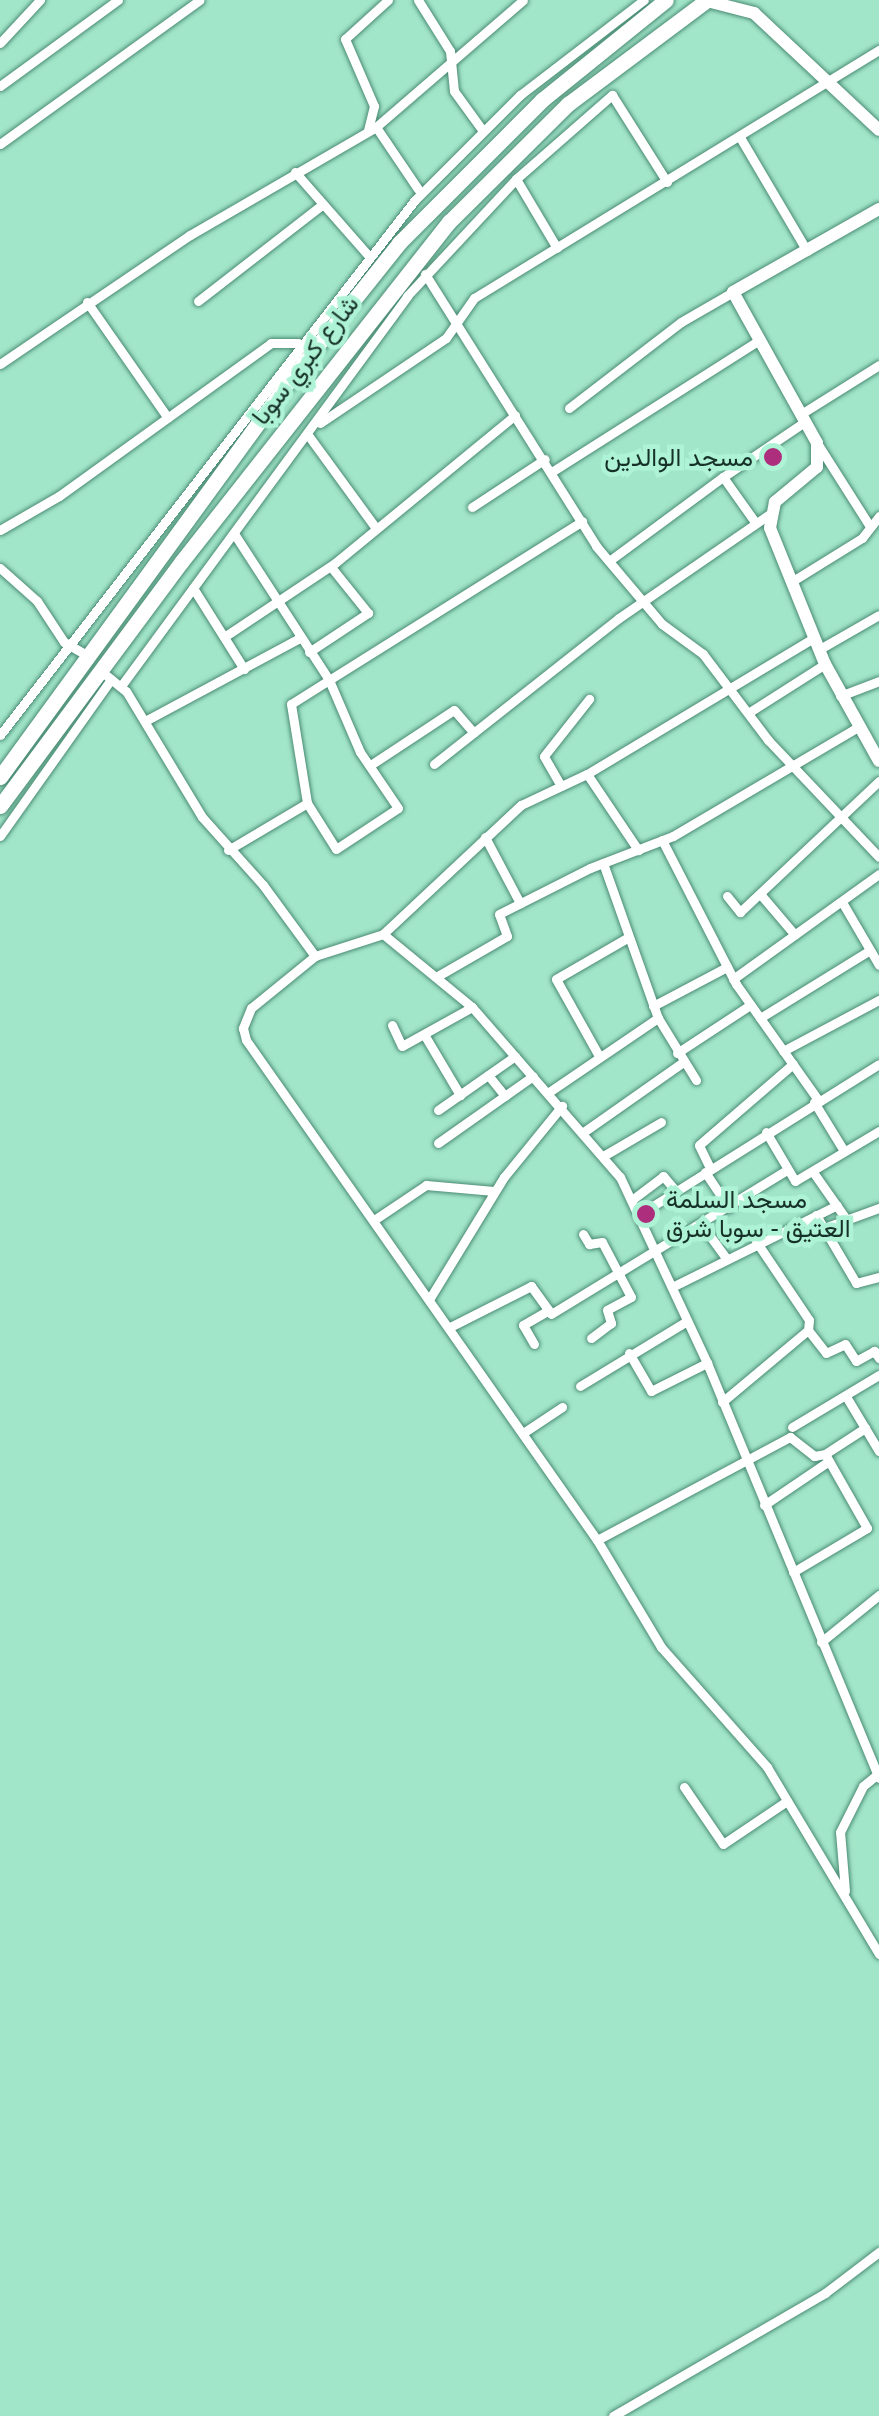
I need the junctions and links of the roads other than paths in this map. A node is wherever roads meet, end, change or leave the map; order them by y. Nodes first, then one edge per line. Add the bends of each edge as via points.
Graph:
1 (40, 0) edge
2 (118, 0) edge
3 (200, 0) edge
4 (388, 0) edge
5 (418, 0) edge
6 (523, 0) edge
7 (644, 0) edge
8 (666, 0) edge
9 (707, 0) edge
10 (752, 6) edge
11 (0, 43) edge
12 (879, 50) edge
13 (451, 62) junction
14 (830, 84) junction
15 (0, 86) edge
16 (481, 129) junction
17 (372, 130) junction
18 (879, 130) edge
19 (741, 139) junction
20 (0, 144) edge
21 (485, 154) junction
22 (500, 169) junction
23 (296, 172) junction
24 (516, 179) junction
25 (668, 182) junction
26 (418, 189) junction
27 (323, 204) junction
28 (879, 209) edge
29 (557, 248) junction
30 (807, 252) junction
31 (366, 253) junction
32 (425, 274) junction
33 (733, 292) junction
34 (198, 300) dead end
35 (87, 302) junction
36 (458, 324) junction
37 (758, 341) junction
38 (298, 343) junction
39 (0, 364) edge
40 (879, 365) edge
41 (569, 408) dead end
42 (515, 414) junction
43 (804, 417) junction
44 (168, 418) junction
45 (316, 426) junction
46 (308, 435) junction
47 (817, 443) junction
48 (544, 459) junction
49 (553, 471) junction
50 (723, 477) junction
51 (472, 508) dead end
52 (770, 514) junction
53 (879, 516) edge
54 (582, 520) junction
55 (755, 522) junction
56 (870, 525) junction
57 (375, 527) junction
58 (0, 530) edge
59 (234, 534) junction
60 (609, 561) junction
61 (330, 567) junction
62 (0, 568) edge
63 (790, 583) junction
64 (193, 588) junction
65 (276, 602) junction
66 (642, 602) junction
67 (879, 615) edge
68 (224, 637) junction
69 (300, 638) junction
70 (816, 644) junction
71 (72, 646) junction
72 (309, 652) junction
73 (90, 658) junction
74 (824, 664) junction
75 (244, 669) junction
76 (106, 675) junction
77 (329, 680) junction
78 (879, 681) edge
79 (121, 686) junction
80 (732, 688) junction
81 (840, 696) junction
82 (589, 699) dead end
83 (748, 713) junction
84 (145, 721) junction
85 (858, 727) junction
86 (474, 733) junction
87 (0, 735) edge
88 (879, 761) edge
89 (372, 764) junction
90 (434, 764) dead end
91 (793, 765) junction
92 (587, 774) junction
93 (0, 777) edge
94 (879, 781) edge
95 (561, 786) junction
96 (307, 803) junction
97 (0, 806) edge
98 (840, 815) junction
99 (0, 836) edge
100 (484, 837) junction
101 (662, 840) junction
102 (228, 850) junction
103 (638, 850) junction
104 (879, 858) edge
105 (603, 863) junction
106 (879, 874) edge
107 (761, 895) junction
108 (727, 896) dead end
109 (520, 902) junction
110 (842, 902) junction
111 (383, 934) junction
112 (796, 935) junction
113 (879, 937) edge
114 (627, 938) junction
115 (869, 947) junction
116 (315, 956) junction
117 (879, 964) edge
118 (727, 967) junction
119 (436, 977) junction
120 (733, 979) junction
121 (879, 1000) edge
122 (750, 1005) junction
123 (653, 1006) junction
124 (472, 1007) junction
125 (658, 1018) junction
126 (760, 1018) junction
127 (392, 1025) dead end
128 (425, 1036) junction
129 (784, 1051) junction
130 (515, 1056) junction
131 (599, 1056) junction
132 (680, 1058) junction
133 (793, 1064) junction
134 (879, 1064) edge
135 (488, 1075) junction
136 (533, 1076) junction
137 (696, 1080) dead end
138 (550, 1092) junction
139 (460, 1095) junction
140 (505, 1096) junction
141 (816, 1101) junction
142 (562, 1106) junction
143 (438, 1110) dead end
144 (661, 1122) dead end
145 (585, 1131) junction
146 (879, 1131) edge
147 (766, 1132) junction
148 (438, 1143) dead end
149 (844, 1151) junction
150 (605, 1155) junction
151 (708, 1170) junction
152 (786, 1170) junction
153 (813, 1172) junction
154 (676, 1191) junction
155 (494, 1192) junction
156 (633, 1200) junction
157 (838, 1205) junction
158 (729, 1208) junction
159 (879, 1208) edge
160 (640, 1214) junction
161 (816, 1215) junction
162 (846, 1219) junction
163 (374, 1220) junction
164 (702, 1225) junction
165 (824, 1228) junction
166 (583, 1234) dead end
167 (756, 1241) junction
168 (658, 1252) junction
169 (726, 1258) junction
170 (618, 1273) junction
171 (879, 1277) edge
172 (672, 1287) junction
173 (430, 1298) junction
174 (547, 1311) junction
175 (687, 1321) junction
176 (450, 1326) junction
177 (808, 1330) junction
178 (591, 1338) dead end
179 (534, 1344) dead end
180 (629, 1353) junction
181 (879, 1358) edge
182 (707, 1363) junction
183 (879, 1375) edge
184 (580, 1386) dead end
185 (846, 1396) junction
186 (722, 1402) junction
187 (562, 1407) dead end
188 (792, 1427) dead end
189 (865, 1428) junction
190 (524, 1433) junction
191 (879, 1451) edge
192 (827, 1457) junction
193 (746, 1459) junction
194 (764, 1505) junction
195 (879, 1522) edge
196 (867, 1528) junction
197 (597, 1540) junction
198 (794, 1572) junction
199 (875, 1598) edge
200 (879, 1613) edge
201 (821, 1642) junction
202 (879, 1775) edge
203 (684, 1786) dead end
204 (787, 1801) junction
205 (849, 1904) junction
206 (879, 1954) edge
207 (879, 2252) edge
208 (612, 2416) edge

1 - 11 street
2 - 15 street
3 - 20 street
4 - 17 street via 344,39 374,106
5 - 13 street
6 - 13 street
7 - 16 street
8 - 21 highway, شارع كبري سوبا
9 - 10 street
9 - 22 highway, شارع كبري سوبا via 585,90
10 - 14 street
12 - 14 street
13 - 16 street via 451,83
13 - 17 street
14 - 18 street
14 - 19 street
16 - 26 street
16 - 31 street
17 - 23 street
17 - 26 street
19 - 25 street
19 - 30 street
21 - 22 highway
21 - 73 highway, شارع كبري سوبا via 414,225 322,337
22 - 76 highway, شارع كبري سوبا via 386,297
23 - 27 street
23 - 35 street
24 - 25 street via 612,94
24 - 29 street
24 - 32 street
25 - 29 street
26 - 31 street
27 - 31 street
27 - 34 street
28 - 30 street
29 - 36 street via 474,298
30 - 33 street
31 - 38 street
32 - 36 street
32 - 45 street
33 - 37 street
33 - 41 street via 681,322
35 - 39 street
35 - 44 street
36 - 42 street
36 - 45 street
37 - 43 street
37 - 49 street
38 - 44 street via 271,343
38 - 71 street
40 - 43 street
42 - 48 street
42 - 57 street
43 - 47 street
43 - 50 street
44 - 58 street
45 - 46 street
46 - 57 street
46 - 59 street
47 - 52 street via 814,471
47 - 56 street
48 - 49 street
48 - 51 street
49 - 54 street
50 - 55 street
50 - 60 street
52 - 55 street
52 - 63 street
53 - 56 street
54 - 60 street
54 - 77 street
55 - 66 street
56 - 63 street via 862,538
57 - 61 street
59 - 64 street
59 - 65 street
60 - 66 street
61 - 65 street
61 - 72 street via 368,613
62 - 71 street
63 - 70 street
64 - 68 street
64 - 79 street
65 - 68 street
65 - 69 street
66 - 80 street
66 - 86 street
67 - 70 street
68 - 75 street
69 - 72 street
69 - 75 street
70 - 74 street
70 - 80 street
71 - 73 street
71 - 87 street
72 - 77 street
73 - 93 highway, شارع كبري سوبا
74 - 81 street
74 - 83 street
75 - 84 street
76 - 79 street
76 - 97 highway, شارع كبري سوبا
76 - 99 street
77 - 89 street via 360,752
77 - 96 street via 291,704
78 - 81 street
79 - 84 street
80 - 83 street
80 - 92 street
81 - 85 street
82 - 95 street via 544,756
83 - 91 street
84 - 102 street
85 - 88 street
85 - 91 street
86 - 89 street via 454,710
86 - 90 street
89 - 96 street via 398,810 338,848
91 - 98 street
91 - 101 street
92 - 95 street
92 - 103 street
94 - 98 street
95 - 100 street via 530,799
96 - 102 street
98 - 104 street
98 - 107 street
100 - 109 street
100 - 111 street via 444,883
101 - 103 street
101 - 118 street
102 - 116 street
103 - 105 street
105 - 109 street
105 - 114 street
106 - 110 street
107 - 108 street via 738,912
107 - 112 street
109 - 119 street via 499,914 506,936
110 - 112 street
110 - 115 street
111 - 116 street
111 - 119 street
112 - 120 street
113 - 115 street
114 - 123 street
114 - 131 street via 556,979
115 - 117 street
115 - 126 street
116 - 163 street via 250,1008 243,1034
118 - 120 street
118 - 123 street
119 - 124 street
120 - 122 street
121 - 129 street
122 - 126 street
122 - 132 street
123 - 125 street
124 - 128 street
124 - 130 street
125 - 131 street
125 - 132 street
126 - 129 street
127 - 128 street via 402,1046
128 - 139 street
129 - 133 street
130 - 135 street
130 - 136 street
131 - 138 street
132 - 137 street
132 - 145 street
133 - 141 street
133 - 151 street via 699,1145
134 - 141 street
135 - 139 street
135 - 140 street
136 - 138 street
136 - 140 street
138 - 142 street
139 - 143 street
140 - 148 street
141 - 147 street
141 - 149 street
142 - 145 street
142 - 155 street
144 - 150 street
145 - 150 street
146 - 149 street
147 - 151 street
147 - 152 street
149 - 153 street
150 - 156 street
151 - 154 street
151 - 158 street
152 - 153 street via 795,1181
152 - 158 street
153 - 157 street
154 - 156 street via 663,1176
154 - 160 street
155 - 163 street via 426,1185
155 - 173 street
156 - 160 street
157 - 161 street
157 - 162 street
158 - 164 street
159 - 162 street
160 - 168 street
161 - 165 street
161 - 167 street
162 - 165 street
163 - 173 street
164 - 168 street
164 - 169 street
165 - 171 street via 856,1284
166 - 170 street via 589,1244 602,1242
167 - 169 street
167 - 177 street via 808,1318
168 - 170 street
168 - 172 street
169 - 172 street
170 - 174 street
170 - 178 street via 631,1297 606,1311 612,1323
172 - 175 street
173 - 176 street
174 - 176 street via 531,1286
174 - 179 street via 523,1325
175 - 180 street
175 - 182 street
176 - 190 street
177 - 181 street via 826,1353 845,1344 856,1361 873,1352
177 - 186 street
180 - 182 street via 651,1391
180 - 184 street
182 - 186 street
183 - 185 street
185 - 188 street
185 - 189 street
186 - 193 street
187 - 190 street
189 - 191 street
189 - 192 street
190 - 197 street
192 - 193 street via 814,1456 793,1436
192 - 194 street
192 - 196 street
193 - 194 street
193 - 197 street
194 - 198 street
195 - 196 street
196 - 198 street
197 - 204 street via 661,1647 723,1712
198 - 201 street
199 - 200 street
199 - 201 street
201 - 202 street
202 - 205 street via 859,1792 836,1846
203 - 204 street via 723,1844
204 - 205 street
205 - 206 street
207 - 208 street via 826,2293

